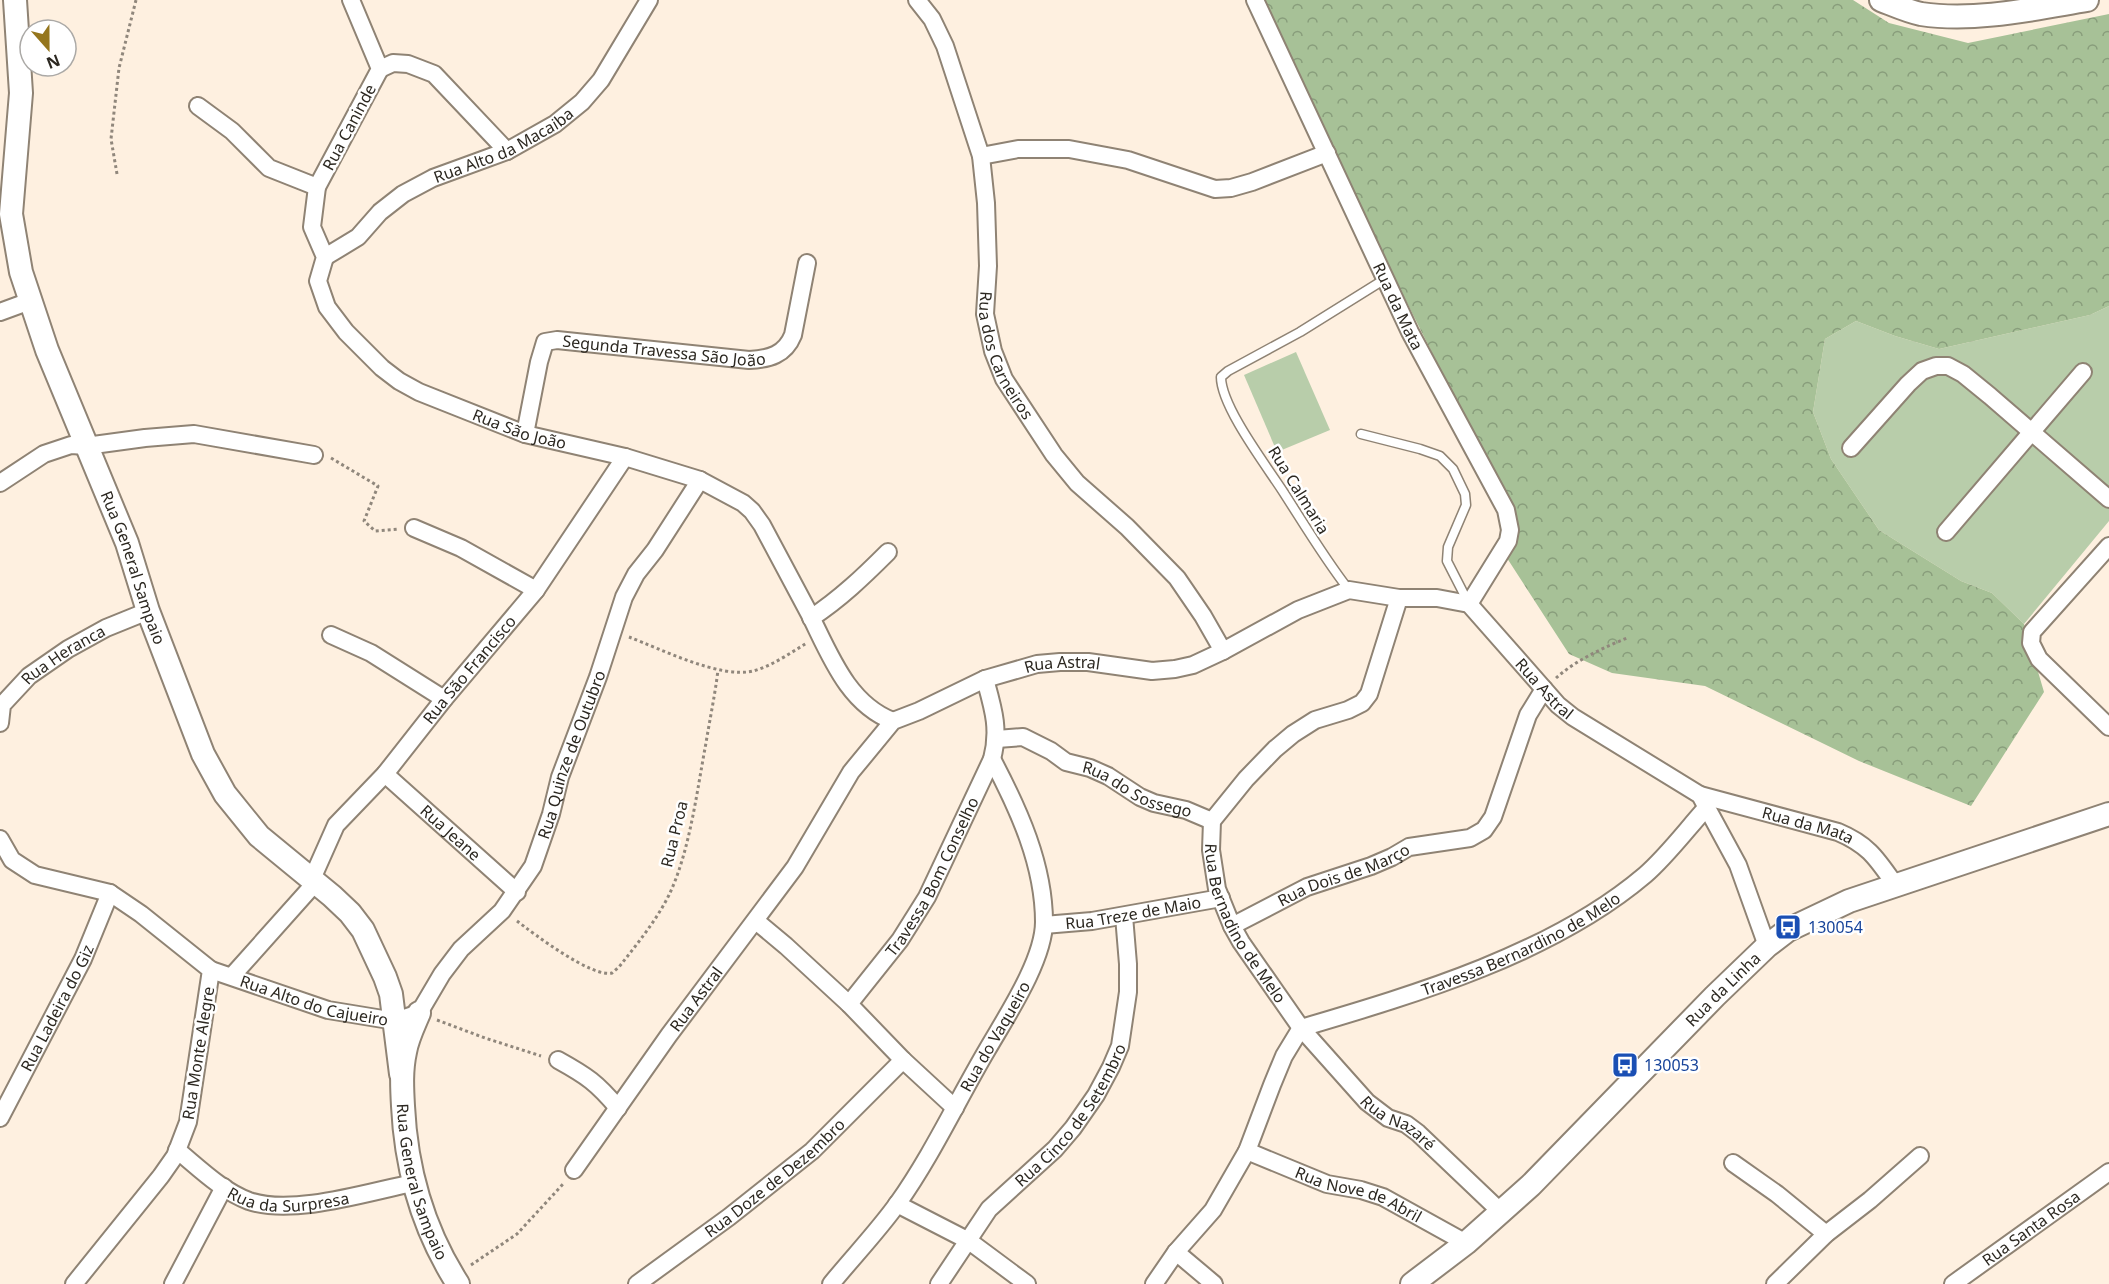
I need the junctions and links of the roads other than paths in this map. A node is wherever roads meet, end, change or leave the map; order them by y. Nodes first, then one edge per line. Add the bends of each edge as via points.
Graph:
1 (15, 0) edge
2 (351, 0) edge
3 (649, 0) edge
4 (917, 0) edge
5 (1255, 0) edge
6 (1882, 0) edge
7 (2087, 0) edge
8 (380, 69) junction
9 (198, 106) dead end
10 (507, 151) junction
11 (1327, 153) junction
12 (981, 156) junction
13 (317, 187) junction
14 (325, 257) junction
15 (807, 263) dead end
16 (1385, 279) junction
17 (30, 301) junction
18 (0, 312) edge
19 (2083, 372) dead end
20 (2032, 432) junction
21 (525, 434) junction
22 (1361, 434) dead end
23 (86, 446) junction
24 (1851, 448) dead end
25 (314, 455) road end
26 (625, 457) junction
27 (700, 480) junction
28 (0, 483) edge
29 (2109, 499) edge
30 (414, 528) road end
31 (1947, 532) dead end
32 (2109, 546) edge
33 (888, 552) dead end
34 (536, 590) junction
35 (1349, 591) junction
36 (1400, 598) junction
37 (1469, 604) junction
38 (148, 611) junction
39 (811, 618) junction
40 (331, 635) dead end
41 (1223, 651) junction
42 (986, 679) junction
43 (1544, 689) junction
44 (444, 699) junction
45 (893, 721) junction
46 (0, 723) edge
47 (2109, 727) edge
48 (997, 739) junction
49 (992, 759) junction
50 (385, 774) junction
51 (1703, 801) junction
52 (2109, 814) edge
53 (1212, 821) junction
54 (0, 839) edge
55 (314, 881) junction
56 (1896, 886) junction
57 (516, 892) junction
58 (110, 893) junction
59 (1221, 898) junction
60 (1124, 916) junction
61 (756, 921) junction
62 (1044, 925) junction
63 (1232, 926) junction
64 (1767, 946) junction
65 (211, 970) junction
66 (232, 976) junction
67 (849, 1004) junction
68 (419, 1013) junction
69 (395, 1020) junction
70 (1301, 1028) junction
71 (558, 1060) road end
72 (903, 1060) junction
73 (401, 1074) junction
74 (618, 1108) junction
75 (955, 1108) junction
76 (0, 1118) edge
77 (177, 1150) junction
78 (1248, 1151) junction
79 (1920, 1155) dead end
80 (1733, 1163) dead end
81 (574, 1170) road end
82 (2109, 1172) edge
83 (413, 1182) junction
84 (224, 1187) junction
85 (897, 1204) junction
86 (1501, 1212) junction
87 (1826, 1234) junction
88 (969, 1241) junction
89 (1466, 1243) junction
90 (1176, 1252) junction
91 (456, 1281) edge
92 (74, 1284) edge
93 (173, 1284) edge
94 (637, 1284) edge
95 (831, 1284) edge
96 (939, 1284) edge
97 (1027, 1284) edge
98 (1154, 1284) edge
99 (1214, 1284) edge
100 (1412, 1284) edge
101 (1775, 1284) edge
102 (1953, 1284) edge

1 - 17 street, Rua General Sampaio via 21,93 11,214
2 - 8 street, Rua Caninde
3 - 10 street, Rua Alto da Macaiba via 601,80 582,102 555,124
4 - 12 street, Rua dos Carneiros via 945,46
5 - 11 street, Rua da Mata
6 - 7 street via 1920,13 1956,17
8 - 10 street via 393,63 408,64 434,74
8 - 13 street, Rua Caninde
9 - 13 street via 232,131 269,168
10 - 14 street, Rua Alto da Macaiba via 403,194 358,237
11 - 12 street via 1252,182 1215,189 1128,160 1069,149 1018,149
11 - 16 street, Rua da Mata
12 - 41 street, Rua dos Carneiros via 988,266 986,314 993,351 1004,378 1077,483 1177,578
13 - 14 street via 312,227
14 - 21 street, Rua São João via 318,281 327,307 382,368 419,393
15 - 21 street, Segunda Travessa São João via 793,336 789,346 771,357 749,360 546,342 538,362
16 - 35 lane, Rua Calmaria via 1221,377 1228,402
16 - 37 street, Rua da Mata via 1508,519 1508,541
17 - 18 street
17 - 23 street, Rua General Sampaio
19 - 20 street
20 - 24 street via 1963,374 1948,366 1936,366 1922,371 1908,384
20 - 29 street
20 - 31 street
21 - 26 street, Rua São João
22 - 37 lane via 1440,456 1453,469 1466,505 1448,547 1447,561
23 - 25 street via 194,434
23 - 28 street via 71,445 44,454
23 - 38 street, Rua General Sampaio via 127,543
26 - 27 street, Rua São João
26 - 34 street, Rua São Francisco
27 - 39 street, Rua São João via 752,511
27 - 57 street, Rua Quinze de Outubro via 624,597 533,866
30 - 34 street via 461,548
32 - 47 street via 2032,632 2031,643 2039,659
33 - 39 street via 847,592
34 - 44 street, Rua São Francisco
35 - 36 street, Rua Astral
35 - 41 street, Rua Astral via 1298,610
36 - 37 street, Rua Astral via 1437,598
36 - 53 street, Rua Bernadino de Melo via 1369,694 1362,703 1315,720 1293,734 1246,779
37 - 43 street, Rua Astral
38 - 46 street, Rua Heranca via 85,639 29,676 2,705
38 - 55 street, Rua General Sampaio via 203,754 225,794 259,836
39 - 45 street, Rua São João via 839,672 857,696 876,713
40 - 44 street via 371,653
41 - 42 street, Rua Astral via 1175,669 1152,671 1060,662
42 - 45 street, Rua Astral
42 - 48 street
43 - 51 street, Rua Astral via 1573,717
43 - 63 street, Rua Dois de Março via 1528,715 1494,817 1484,830 1470,838 1409,847 1371,866 1306,887
44 - 50 street, Rua São Francisco
45 - 61 street, Rua Astral via 851,772 795,867
48 - 49 street, Travessa Bom Conselho
48 - 53 street, Rua do Sossego via 1023,737 1066,762 1108,776 1140,797
49 - 62 street, Rua do Vaqueiro via 1026,834 1041,884
49 - 67 street, Travessa Bom Conselho via 927,897 900,940
50 - 55 street, Rua São Francisco via 336,825
50 - 57 street, Rua Jeane
51 - 56 street, Rua da Mata via 1855,839 1871,852
51 - 64 street via 1738,865
51 - 70 street, Travessa Bernardino de Melo via 1647,874 1609,903 1544,940 1395,999
52 - 56 street, Rua da Linha
53 - 59 street, Rua Bernadino de Melo via 1211,850
54 - 58 street, Rua Monte Alegre via 12,860 35,875
55 - 66 street, Rua São Francisco
55 - 69 street, Rua General Sampaio via 363,930 385,977
56 - 64 street, Rua da Linha via 1822,913
57 - 68 street, Rua Quinze de Outubro via 502,911 461,949
58 - 65 street, Rua Monte Alegre
58 - 76 street, Rua Ladeira do Giz via 83,959
59 - 60 street, Rua Treze de Maio
59 - 63 street, Rua Bernadino de Melo
60 - 62 street, Rua Treze de Maio
60 - 88 street, Rua Cinco de Setembro via 1128,992 1120,1046 1111,1067 1073,1128 989,1209
61 - 67 street
61 - 74 street, Rua Astral
62 - 75 street, Rua do Vaqueiro via 1028,978
63 - 70 street, Rua Bernadino de Melo
64 - 86 street, Rua da Linha
65 - 66 street, Rua Alto do Cajueiro
65 - 77 street, Rua Monte Alegre via 188,1122
66 - 69 street, Rua Alto do Cajueiro via 328,1010
67 - 72 street
68 - 69 street, Rua Alto do Cajueiro
68 - 73 street, Rua General Sampaio via 405,1049
69 - 73 street, Rua General Sampaio
70 - 78 street via 1284,1056
70 - 86 street, Rua Nazaré via 1367,1102 1418,1133
71 - 74 street via 587,1076
72 - 75 street
72 - 94 street, Rua Doze de Dezembro via 812,1151
73 - 83 street, Rua General Sampaio
74 - 81 street, Rua Astral
75 - 85 street, Rua do Vaqueiro
77 - 84 street, Rua da Surpresa
77 - 92 street, Rua Monte Alegre via 161,1176
78 - 89 street, Rua Nove de Abril via 1327,1184 1383,1197
78 - 90 street via 1213,1210
79 - 87 street
80 - 87 street
82 - 102 street, Rua Santa Rosa
83 - 84 street, Rua da Surpresa via 313,1203 273,1207
83 - 91 street, Rua General Sampaio
84 - 93 street
85 - 88 street
85 - 95 street, Rua do Vaqueiro
86 - 89 street, Rua da Linha
87 - 101 street
88 - 96 street, Rua Cinco de Setembro
88 - 97 street
89 - 100 street, Rua da Linha
90 - 98 street
90 - 99 street

